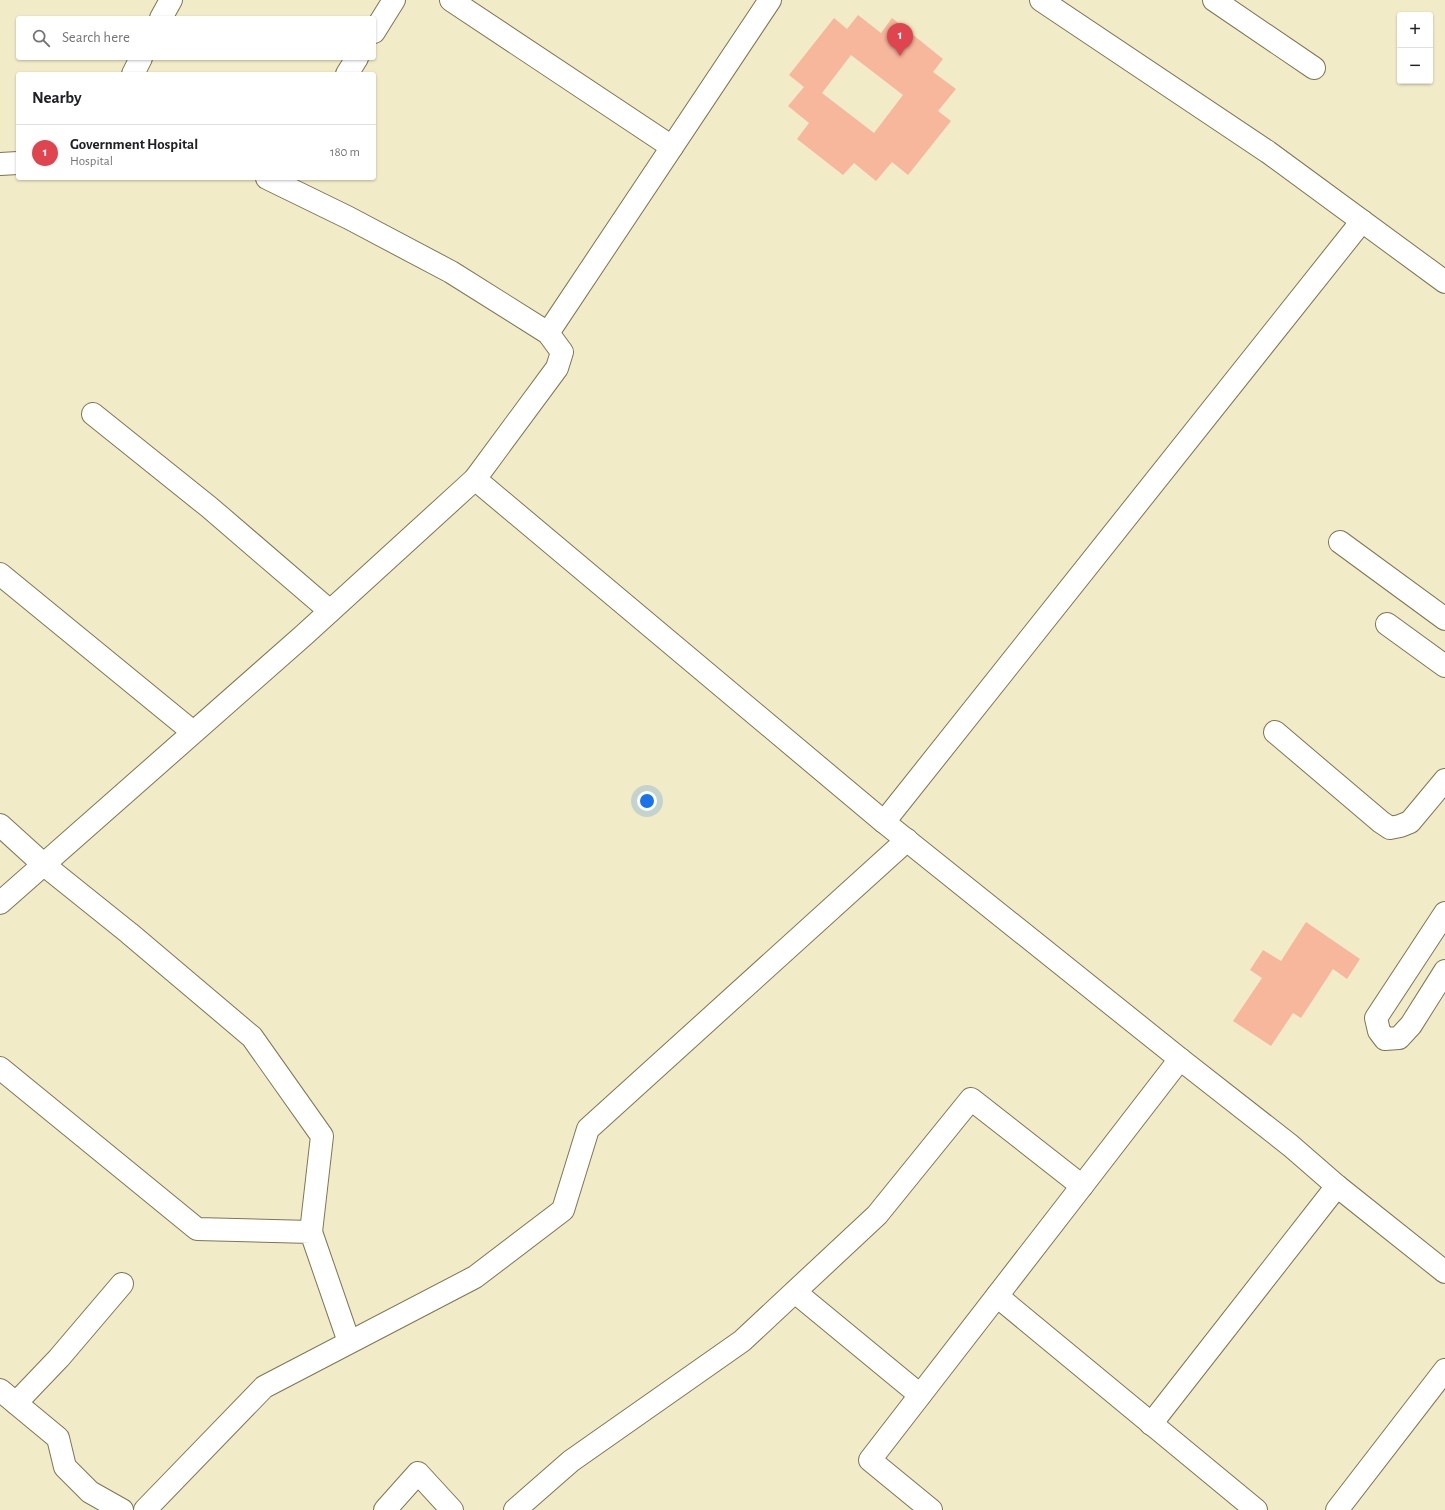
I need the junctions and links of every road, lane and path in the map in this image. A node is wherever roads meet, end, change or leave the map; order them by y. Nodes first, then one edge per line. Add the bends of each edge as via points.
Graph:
1 (171, 0) edge
2 (394, 0) edge
3 (451, 0) edge
4 (770, 0) edge
5 (1041, 0) edge
6 (1214, 0) edge
7 (162, 16) edge
8 (376, 29) edge
9 (140, 60) edge
10 (356, 60) edge
11 (1314, 68) dead end
12 (134, 72) edge
13 (348, 72) edge
14 (672, 147) junction
15 (16, 163) edge
16 (0, 164) edge
17 (275, 180) edge
18 (1362, 221) junction
19 (1445, 282) edge
20 (548, 333) junction
21 (93, 414) dead end
22 (475, 478) junction
23 (1340, 542) dead end
24 (0, 574) edge
25 (330, 611) junction
26 (1445, 619) edge
27 (1386, 624) dead end
28 (1445, 666) edge
29 (193, 732) junction
30 (1275, 732) dead end
31 (1445, 780) edge
32 (884, 822) junction
33 (0, 824) edge
34 (907, 840) junction
35 (43, 864) junction
36 (0, 903) edge
37 (1445, 913) edge
38 (1445, 971) edge
39 (1180, 1059) junction
40 (0, 1068) edge
41 (1082, 1186) junction
42 (1338, 1186) junction
43 (311, 1232) junction
44 (1445, 1272) edge
45 (122, 1284) dead end
46 (795, 1292) junction
47 (997, 1296) junction
48 (349, 1342) junction
49 (1445, 1370) edge
50 (0, 1390) edge
51 (920, 1395) junction
52 (16, 1403) junction
53 (1151, 1424) junction
54 (122, 1510) edge
55 (145, 1510) edge
56 (385, 1510) edge
57 (452, 1510) edge
58 (515, 1510) edge
59 (931, 1510) edge
60 (1256, 1510) edge
61 (1337, 1510) edge

1 - 7 street
2 - 8 street
3 - 14 street
4 - 14 street
5 - 18 street via 1268,152
6 - 11 street
9 - 12 street
10 - 13 street
14 - 20 street
15 - 16 street
17 - 20 street via 451,272
18 - 19 street
18 - 32 street
20 - 22 street via 562,352 557,368
21 - 25 street via 210,507
22 - 25 street
22 - 32 street
23 - 26 street
24 - 29 street
25 - 29 street
27 - 28 street
29 - 35 street
30 - 31 street via 1390,828 1410,822
32 - 34 street
33 - 35 street
34 - 39 street
34 - 48 street via 588,1129 563,1210 475,1277
35 - 36 street
35 - 43 street via 252,1036 322,1136
37 - 38 street via 1376,1018 1379,1031 1386,1039 1399,1038 1411,1026
39 - 41 street
39 - 42 street
40 - 43 street via 197,1229
41 - 46 street via 971,1099 877,1214
41 - 47 street
42 - 44 street
42 - 53 street
43 - 48 street
45 - 52 street via 59,1358
46 - 51 street
46 - 58 street via 742,1341 572,1461
47 - 51 street
47 - 53 street
48 - 55 street via 264,1387
49 - 61 street
50 - 52 street
51 - 59 street via 870,1460
52 - 54 street via 58,1438 65,1467 90,1492
53 - 60 street
56 - 57 street via 418,1473

